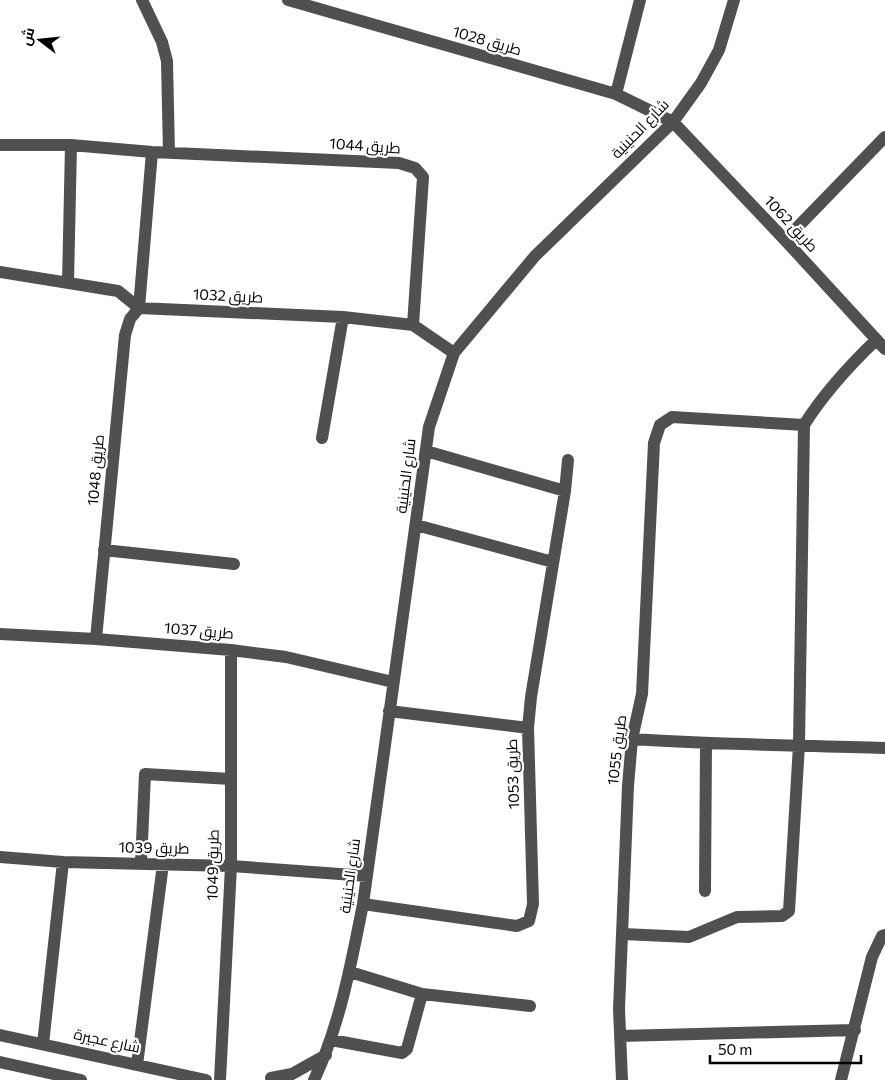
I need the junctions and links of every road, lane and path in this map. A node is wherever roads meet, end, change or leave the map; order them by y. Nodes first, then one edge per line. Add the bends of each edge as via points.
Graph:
1 (142, 0) edge
2 (288, 0) edge
3 (640, 0) edge
4 (734, 0) edge
5 (616, 94) junction
6 (673, 122) junction
7 (885, 137) edge
8 (0, 145) edge
9 (71, 145) junction
10 (152, 152) junction
11 (169, 153) junction
12 (785, 240) junction
13 (0, 272) edge
14 (68, 283) junction
15 (139, 308) junction
16 (344, 317) junction
17 (413, 325) junction
18 (880, 344) edge
19 (454, 353) junction
20 (804, 425) junction
21 (322, 438) dead end
22 (426, 451) junction
23 (568, 460) dead end
24 (565, 491) junction
25 (416, 525) junction
26 (104, 550) junction
27 (553, 562) junction
28 (234, 564) dead end
29 (0, 634) edge
30 (96, 639) junction
31 (231, 650) junction
32 (393, 682) junction
33 (388, 711) junction
34 (528, 728) junction
35 (632, 739) junction
36 (706, 744) junction
37 (799, 744) junction
38 (885, 748) edge
39 (231, 779) junction
40 (0, 857) edge
41 (63, 862) junction
42 (141, 864) junction
43 (163, 864) junction
44 (231, 866) junction
45 (367, 876) junction
46 (705, 891) dead end
47 (363, 904) junction
48 (623, 934) junction
49 (885, 935) edge
50 (350, 972) junction
51 (422, 994) junction
52 (530, 1006) dead end
53 (855, 1030) junction
54 (0, 1035) edge
55 (620, 1036) junction
56 (331, 1040) junction
57 (43, 1044) junction
58 (326, 1055) junction
59 (0, 1062) edge
60 (137, 1065) junction
61 (81, 1080) edge
62 (206, 1080) edge
63 (220, 1080) edge
64 (270, 1080) edge
65 (314, 1080) edge
66 (622, 1080) edge
67 (841, 1080) edge

1 - 11 street via 162,42 167,61
2 - 5 street, طريق 1028
3 - 5 street
4 - 6 street, شارع الحنينية via 719,50 701,84
5 - 6 street, طريق 1028
6 - 12 street, طريق 1062
6 - 19 street, شارع الحنينية via 535,256
7 - 12 street
8 - 9 street, طريق 1044
9 - 10 street, طريق 1044
9 - 14 street
10 - 11 street, طريق 1044
10 - 15 street
11 - 17 street, طريق 1044 via 399,163 415,168 423,177
12 - 18 street, طريق 1062
13 - 14 street
14 - 15 street via 118,291
15 - 16 street, طريق 1032
15 - 26 street, طريق 1048 via 130,319 125,335
16 - 17 street, طريق 1032
16 - 21 street
17 - 19 street, طريق 1032
18 - 20 street via 829,390
19 - 22 street, شارع الحنينية via 429,428
20 - 35 street, طريق 1055 via 672,416 660,425 654,443 642,694
20 - 37 street
22 - 24 street
22 - 25 street, شارع الحنينية
23 - 24 street, طريق 1053
24 - 27 street, طريق 1053
25 - 27 street
25 - 32 street, شارع الحنينية
26 - 28 street
26 - 30 street, طريق 1048
27 - 34 street, طريق 1053
29 - 30 street, طريق 1037
30 - 31 street, طريق 1037
31 - 32 street, طريق 1037 via 286,657
31 - 39 street, طريق 1049
32 - 33 street, شارع الحنينية
33 - 34 street
33 - 45 street, شارع الحنينية
34 - 47 street, طريق 1053 via 533,904 529,921 517,926
35 - 36 street
35 - 48 street, طريق 1055
36 - 37 street
36 - 46 street
37 - 38 street
37 - 48 street via 789,911 782,916 737,917 689,937
39 - 42 street via 145,774
39 - 44 street, طريق 1049
40 - 41 street, طريق 1039
41 - 42 street, طريق 1039
41 - 57 street
42 - 43 street, طريق 1039
43 - 44 street, طريق 1039
43 - 60 street
44 - 45 street, طريق 1039
44 - 63 street, طريق 1049
45 - 47 street, شارع الحنينية
47 - 50 street, شارع الحنينية
48 - 55 street, طريق 1055
49 - 53 street via 872,957
50 - 51 street
50 - 56 street, شارع الحنينية
51 - 52 street
51 - 56 street via 405,1052
53 - 55 street
53 - 67 street
54 - 57 street, شارع عجيرة
55 - 66 street, طريق 1055
56 - 58 street, شارع الحنينية
57 - 60 street, شارع عجيرة
58 - 64 street via 292,1074
58 - 65 street, شارع الحنينية
59 - 61 street
60 - 62 street, شارع عجيرة

